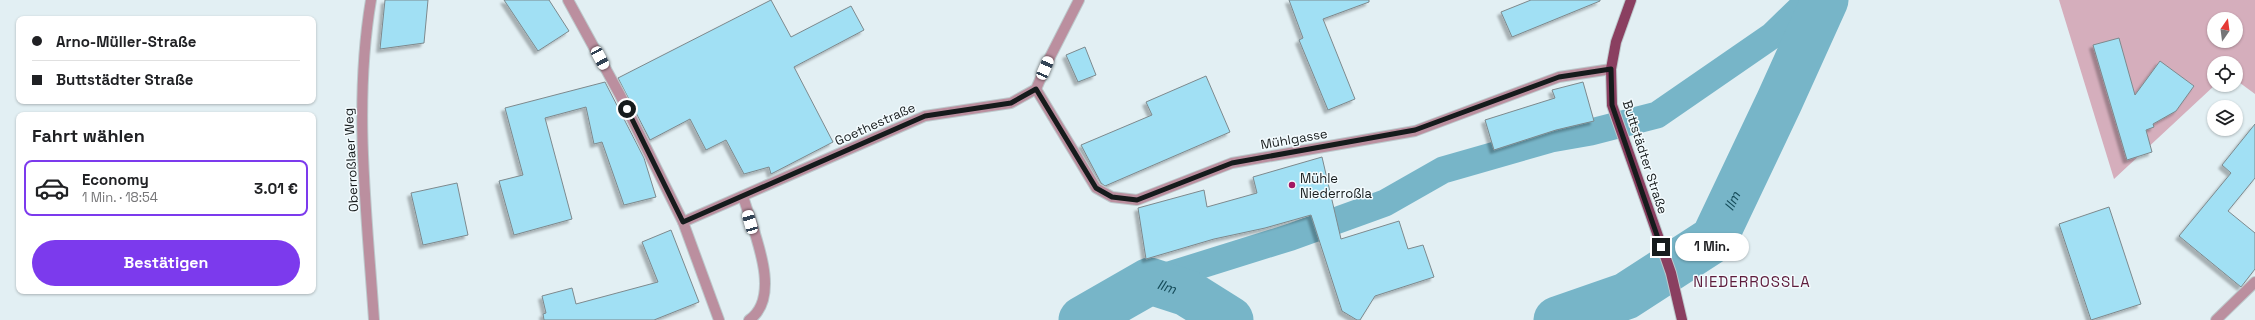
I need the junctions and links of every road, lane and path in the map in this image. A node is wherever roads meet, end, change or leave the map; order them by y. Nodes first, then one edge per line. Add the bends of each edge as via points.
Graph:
1 (371, 0) edge
2 (568, 0) edge
3 (1079, 0) edge
4 (1631, 0) edge
5 (1611, 69) junction
6 (1036, 89) junction
7 (743, 196) junction
8 (683, 222) junction
9 (2255, 282) edge
10 (374, 320) edge
11 (719, 320) edge
12 (749, 320) edge
13 (1682, 320) edge
14 (2216, 320) edge

1 - 10 street, Oberroßlaer Weg via 362,72 361,116
2 - 8 street via 620,95
3 - 6 street
4 - 5 main road, Buttstädter Straße via 1616,42
5 - 6 street, Mühlgasse via 1559,77 1415,130 1232,163 1137,200 1112,197 1096,188
5 - 13 main road, Buttstädter Straße via 1612,105 1671,273
6 - 7 street, Goethestraße via 1011,103 925,116
7 - 8 street, Goethestraße
7 - 12 street via 766,276 766,296 757,315
8 - 11 street
9 - 14 street

